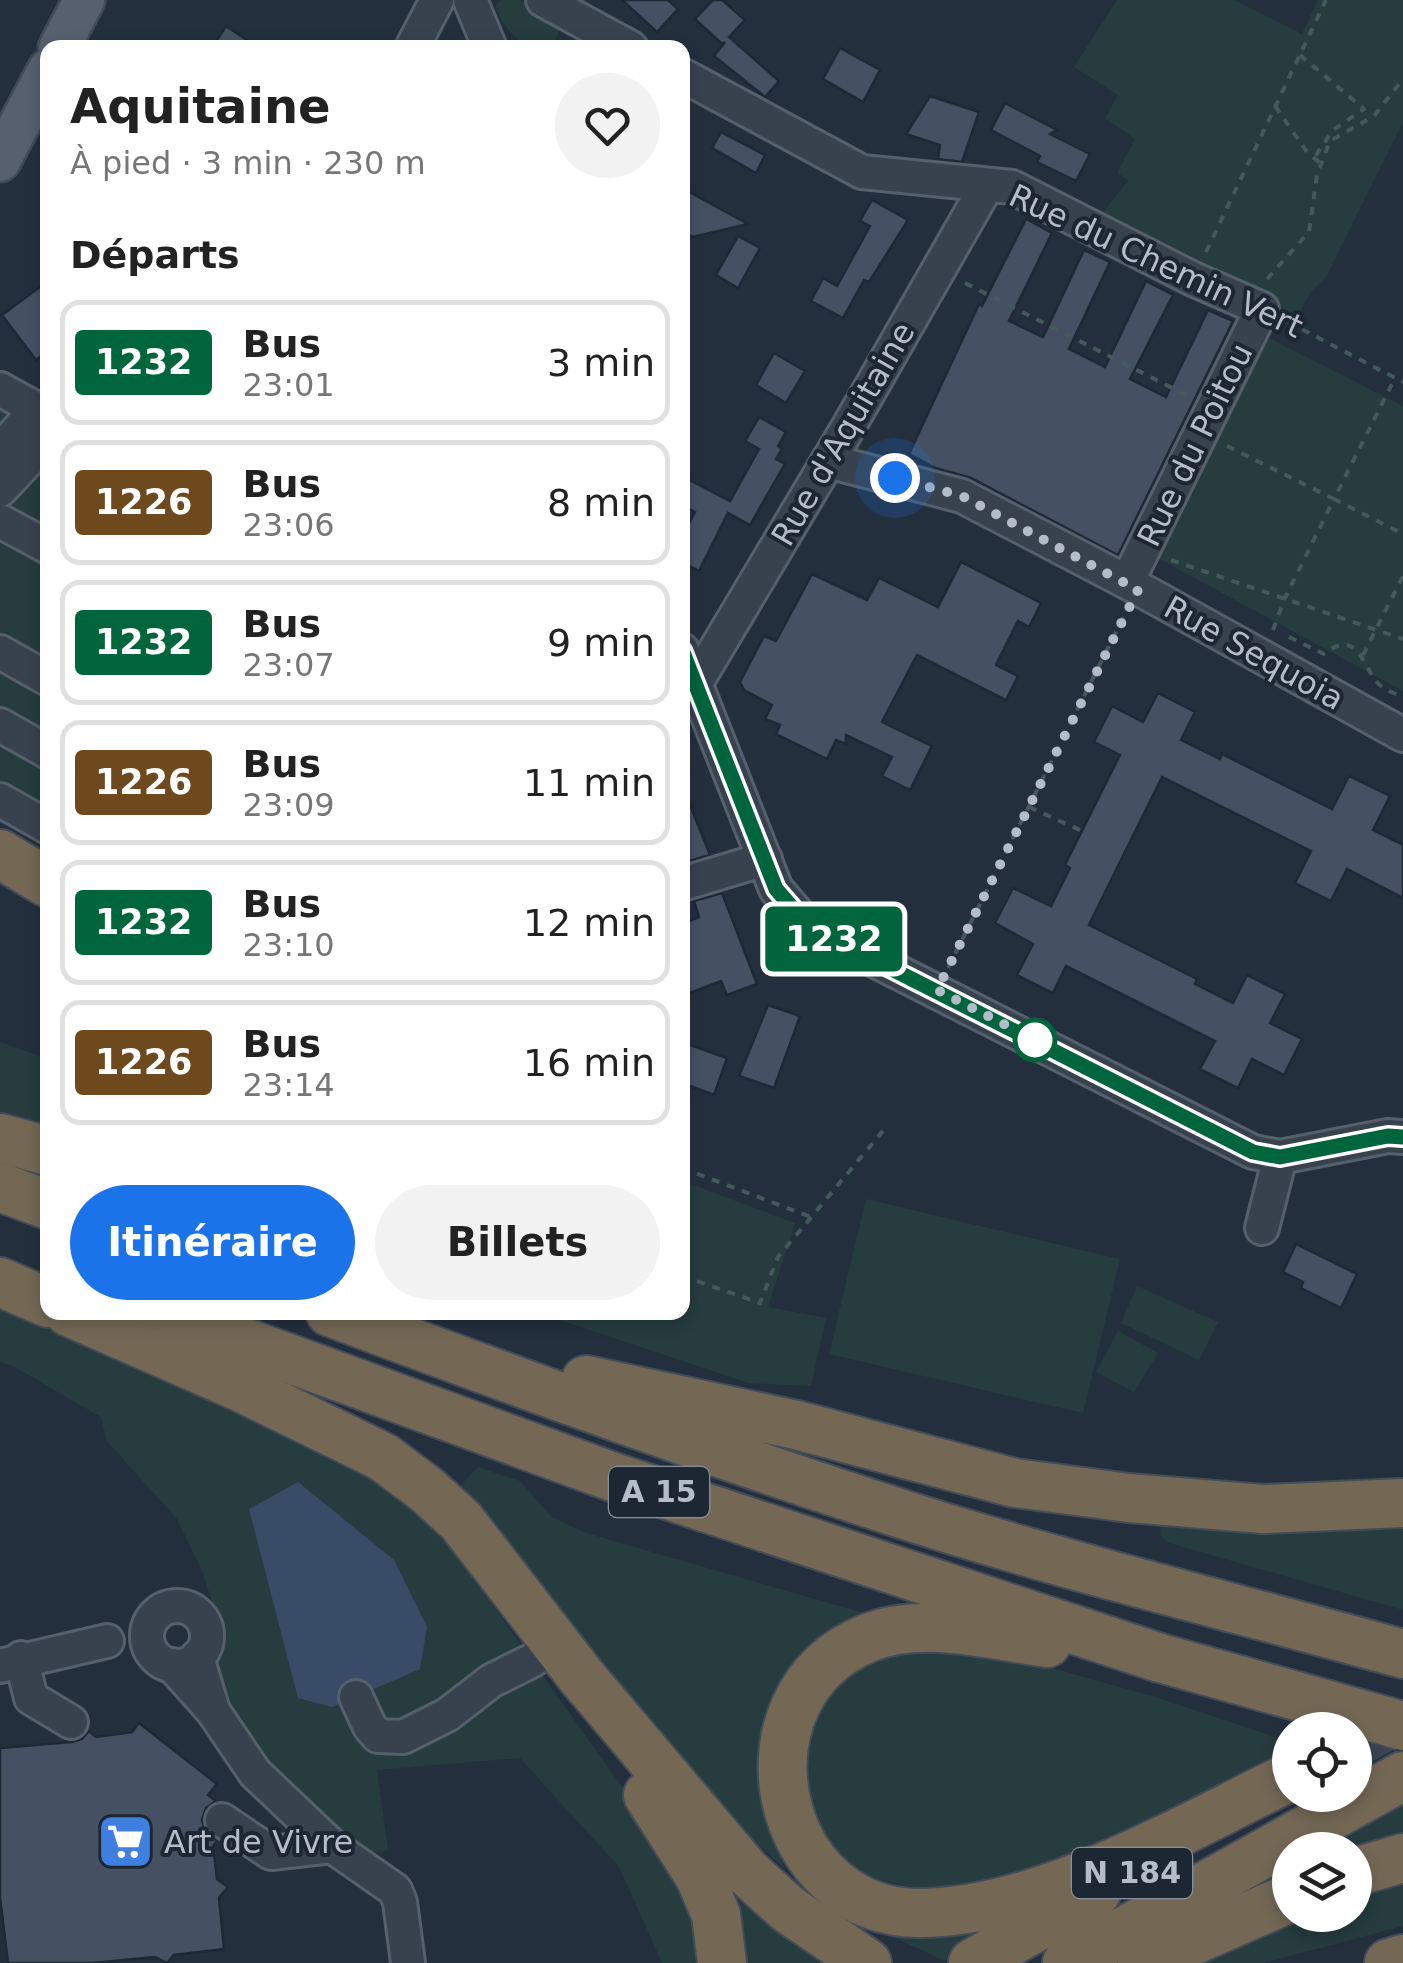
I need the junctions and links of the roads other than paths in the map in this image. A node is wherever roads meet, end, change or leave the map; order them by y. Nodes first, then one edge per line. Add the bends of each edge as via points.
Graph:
1 (84, 0) edge
2 (436, 0) edge
3 (470, 0) edge
4 (542, 0) edge
5 (63, 40) edge
6 (416, 40) edge
7 (487, 40) edge
8 (616, 40) edge
9 (690, 79) edge
10 (40, 85) edge
11 (0, 161) edge
12 (987, 184) junction
13 (1262, 309) joint
14 (0, 389) edge
15 (40, 417) edge
16 (40, 423) edge
17 (40, 426) edge
18 (0, 451) edge
19 (828, 460) junction
20 (0, 490) edge
21 (0, 521) edge
22 (40, 543) edge
23 (1132, 586) junction
24 (0, 652) edge
25 (690, 667) edge
26 (40, 674) edge
27 (697, 682) junction
28 (0, 725) edge
29 (1403, 735) edge
30 (40, 748) edge
31 (0, 800) edge
32 (40, 822) edge
33 (0, 854) edge
34 (764, 859) junction
35 (40, 878) edge
36 (690, 882) edge
37 (1403, 1106) edge
38 (1395, 1137) edge
39 (0, 1138) edge
40 (40, 1149) edge
41 (1280, 1157) junction
42 (0, 1187) edge
43 (40, 1202) edge
44 (1262, 1228) dead end
45 (0, 1254) edge
46 (40, 1268) edge
47 (0, 1282) edge
48 (40, 1300) edge
49 (87, 1320) edge
50 (184, 1320) edge
51 (351, 1320) edge
52 (416, 1345) junction
53 (1403, 1503) edge
54 (155, 1616) junction
55 (555, 1640) junction
56 (107, 1641) junction
57 (1403, 1654) edge
58 (173, 1657) junction
59 (1160, 1658) junction
60 (10, 1662) edge
61 (356, 1697) dead end
62 (604, 1702) junction
63 (70, 1722) dead end
64 (1403, 1726) edge
65 (1403, 1752) edge
66 (1372, 1770) edge
67 (1403, 1776) edge
68 (1272, 1787) edge
69 (1272, 1789) edge
70 (1298, 1812) edge
71 (222, 1820) dead end
72 (332, 1846) junction
73 (1403, 1858) edge
74 (1372, 1867) edge
75 (1272, 1906) edge
76 (1403, 1959) edge
77 (408, 1963) edge
78 (722, 1963) edge
79 (867, 1963) edge
80 (973, 1963) edge
81 (1018, 1963) edge
82 (1068, 1963) edge
83 (1142, 1963) edge
84 (1389, 1963) edge

1 - 5 main road
2 - 6 street
3 - 7 street
4 - 8 street
9 - 12 street, Rue du Chemin Vert via 862,172
10 - 11 main road
12 - 13 street, Rue du Chemin Vert via 1012,187
12 - 19 street, Rue d'Aquitaine
13 - 23 street, Rue du Poitou via 1142,550
14 - 15 street
16 - 18 street
17 - 20 street
19 - 23 street, Rue Sequoia via 962,496
19 - 27 street, Rue d'Aquitaine
21 - 22 street
23 - 29 street, Rue Sequoia
24 - 26 street
25 - 27 street
27 - 34 street
28 - 30 street
31 - 32 street
33 - 35 highway
34 - 36 street
34 - 41 street via 776,889 809,927 1253,1152
37 - 38 street
38 - 41 street
39 - 40 highway
41 - 44 street
42 - 43 highway
45 - 46 highway
47 - 48 highway
49 - 55 highway via 383,1458 460,1521
50 - 59 highway, A 15 via 613,1477
51 - 52 highway, A 15
52 - 53 highway via 796,1424 1015,1483 1263,1509
52 - 57 highway, A 15 via 911,1516
54 - 56 street
54 - 58 street via 147,1632
54 - 58 street via 180,1606 197,1614 206,1630 203,1649
55 - 61 street via 403,1738 378,1736
55 - 62 highway
56 - 58 street
56 - 60 street
58 - 72 street via 255,1774
59 - 64 highway, A 15, bridge
59 - 68 highway via 948,1629 868,1637 837,1654 811,1680 786,1728 781,1780 792,1824 812,1859 856,1898 922,1913 1063,1882
60 - 63 street via 31,1698
62 - 78 highway via 642,1784 700,1877 716,1915
62 - 79 highway via 747,1872
65 - 66 highway
67 - 82 highway
69 - 80 highway, N 184
70 - 81 highway
71 - 72 street via 270,1853
72 - 77 street via 395,1890
73 - 74 highway
75 - 83 highway
76 - 84 highway

